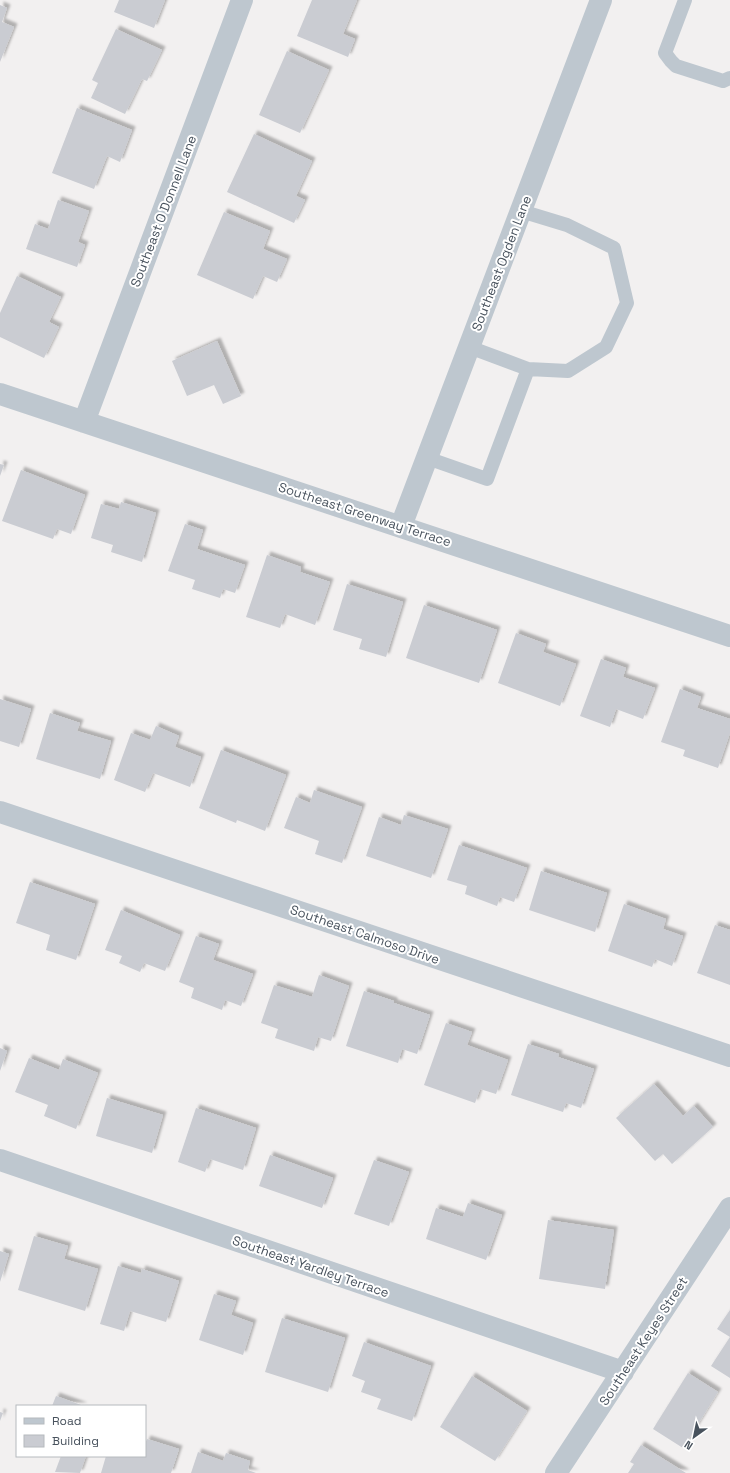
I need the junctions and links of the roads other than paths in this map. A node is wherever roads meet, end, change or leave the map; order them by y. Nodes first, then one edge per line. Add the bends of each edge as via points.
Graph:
1 (242, 0) edge
2 (601, 0) edge
3 (685, 0) edge
4 (730, 78) edge
5 (521, 211) junction
6 (469, 347) junction
7 (528, 369) junction
8 (0, 394) edge
9 (84, 422) junction
10 (427, 458) junction
11 (401, 526) junction
12 (730, 636) edge
13 (0, 812) edge
14 (730, 1056) edge
15 (0, 1160) edge
16 (730, 1208) edge
17 (623, 1372) junction
18 (556, 1473) edge

1 - 9 street, Southeast O Donnell Lane
2 - 5 street, Southeast Ogden Lane
3 - 4 lane via 665,52 670,61 676,66 723,81
5 - 6 street, Southeast Ogden Lane
5 - 7 lane via 567,225 614,248 627,302 606,347 568,371
6 - 7 lane
6 - 10 street, Southeast Ogden Lane
7 - 10 lane via 487,478
8 - 9 street, Southeast Greenway Terrace
9 - 11 street, Southeast Greenway Terrace
10 - 11 street, Southeast Ogden Lane
11 - 12 street, Southeast Greenway Terrace
13 - 14 street, Southeast Calmoso Drive
15 - 17 street, Southeast Yardley Terrace
16 - 17 street, Southeast Keyes Street
17 - 18 street, Southeast Keyes Street

